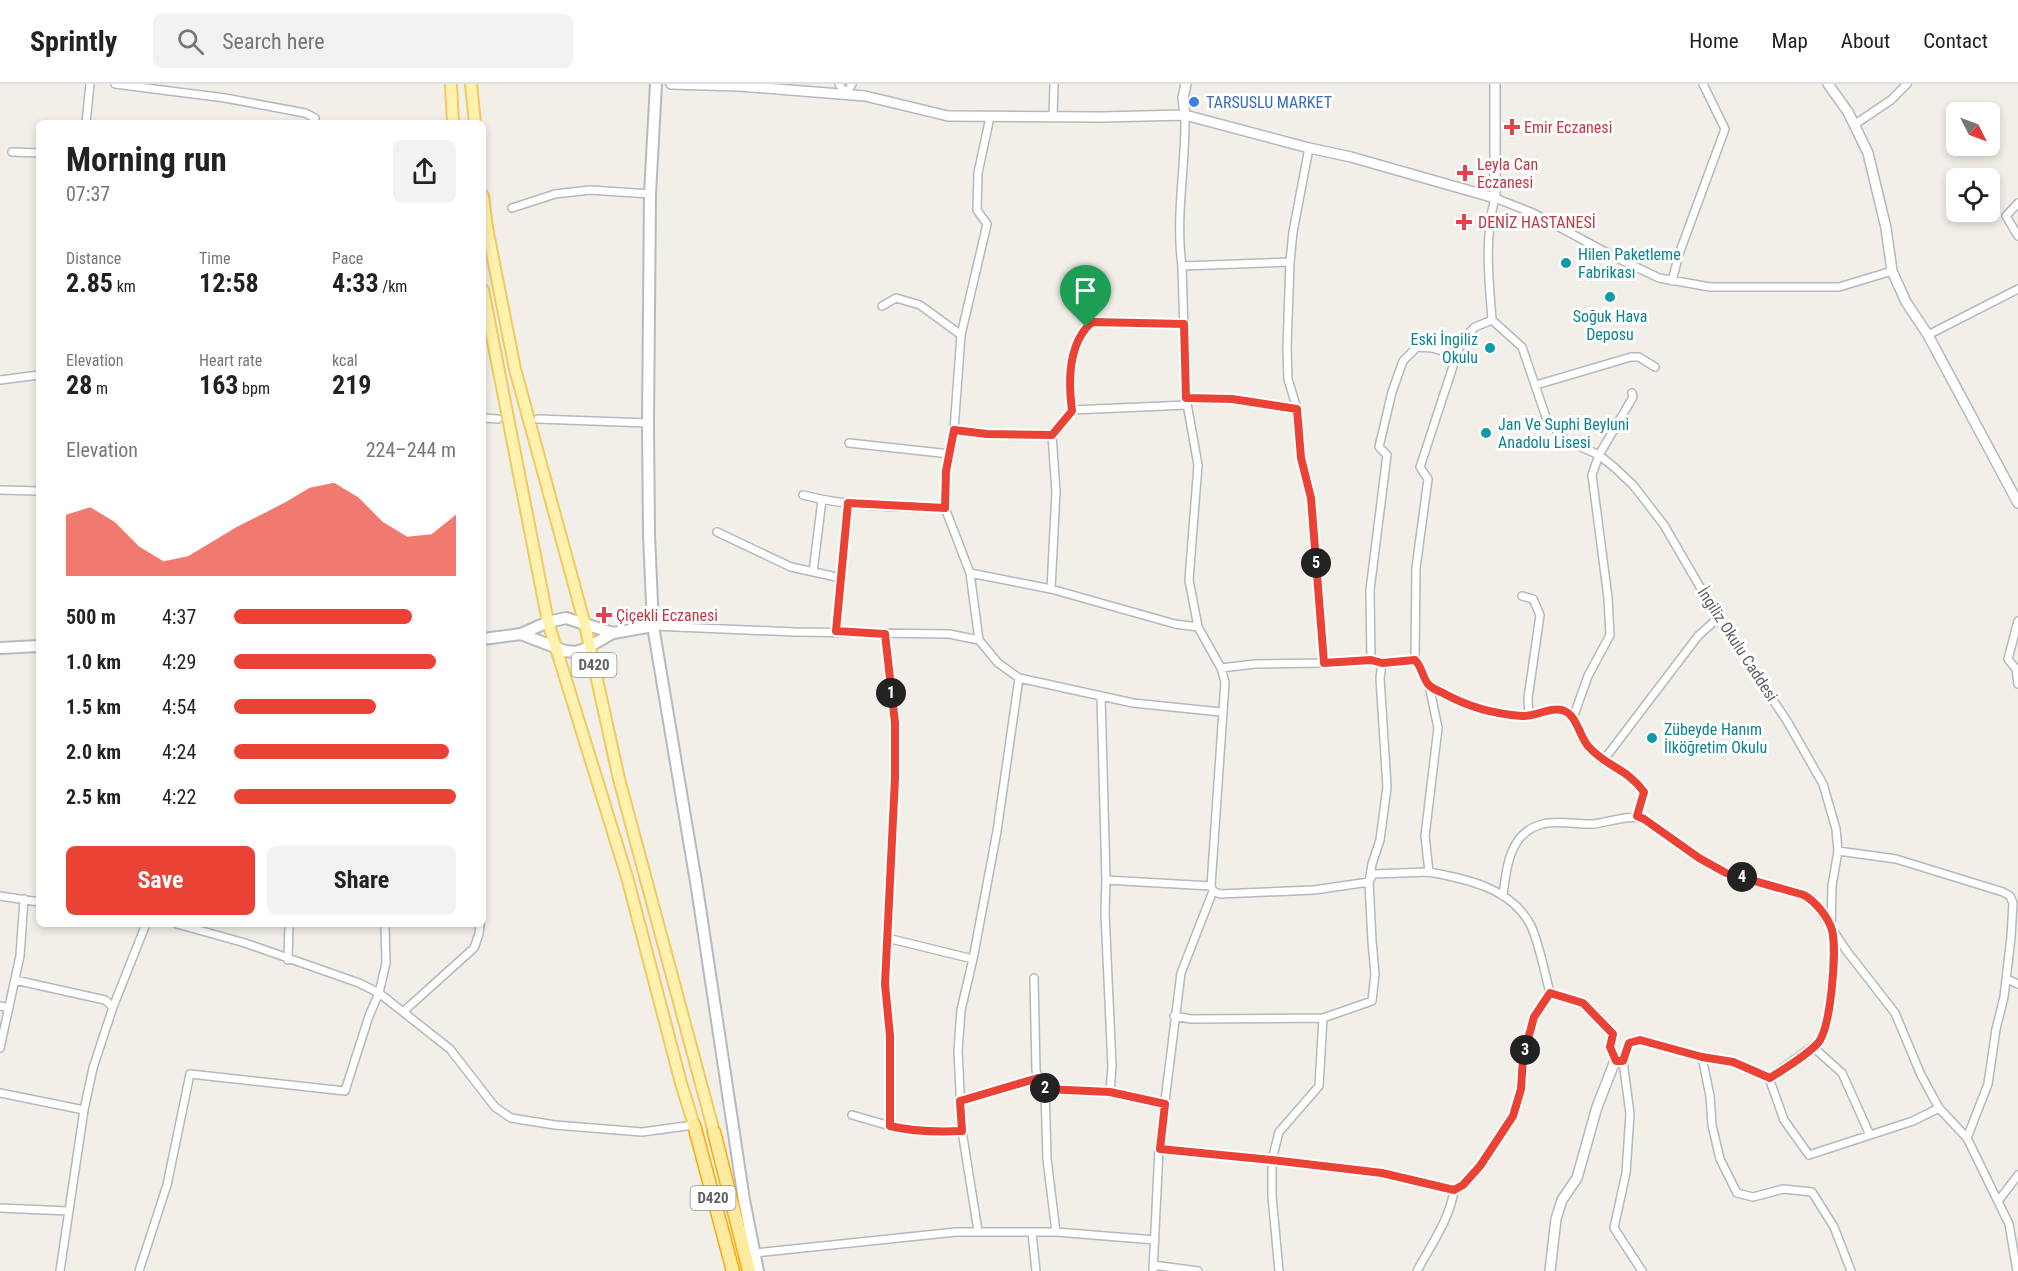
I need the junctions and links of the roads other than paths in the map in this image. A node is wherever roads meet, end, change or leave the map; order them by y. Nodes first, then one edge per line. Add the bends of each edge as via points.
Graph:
1 (90, 84) edge
2 (115, 84) edge
3 (452, 84) edge
4 (471, 84) edge
5 (656, 84) edge
6 (671, 84) edge
7 (839, 84) edge
8 (852, 84) edge
9 (1054, 84) edge
10 (1186, 84) edge
11 (1495, 84) edge
12 (1703, 84) edge
13 (1828, 84) edge
14 (1907, 84) edge
15 (846, 94) junction
16 (1185, 115) junction
17 (1053, 116) junction
18 (990, 117) junction
19 (86, 120) edge
20 (315, 120) edge
21 (453, 120) edge
22 (475, 120) edge
23 (1854, 125) junction
24 (1309, 148) junction
25 (12, 152) dead end
26 (36, 153) edge
27 (650, 194) junction
28 (1495, 198) junction
29 (2018, 203) edge
30 (512, 208) dead end
31 (486, 220) edge
32 (2018, 236) edge
33 (1290, 262) junction
34 (1182, 266) junction
35 (1892, 271) junction
36 (1672, 280) junction
37 (2018, 289) edge
38 (486, 305) edge
39 (882, 306) dead end
40 (1492, 320) junction
41 (1184, 324) junction
42 (961, 335) junction
43 (1928, 335) junction
44 (1456, 355) junction
45 (1655, 367) dead end
46 (36, 375) edge
47 (0, 380) edge
48 (1536, 385) junction
49 (1632, 393) dead end
50 (1187, 402) junction
51 (1297, 409) junction
52 (1072, 411) junction
53 (486, 418) edge
54 (498, 419) dead end
55 (538, 419) dead end
56 (648, 423) junction
57 (954, 430) junction
58 (1052, 435) junction
59 (849, 442) dead end
60 (950, 454) junction
61 (1599, 455) junction
62 (0, 490) edge
63 (36, 491) edge
64 (803, 495) dead end
65 (822, 500) junction
66 (848, 503) junction
67 (2018, 503) edge
68 (945, 508) junction
69 (717, 532) dead end
70 (813, 572) junction
71 (970, 573) junction
72 (842, 578) junction
73 (1051, 589) junction
74 (1522, 596) dead end
75 (1718, 618) junction
76 (2018, 621) edge
77 (548, 622) junction
78 (585, 625) junction
79 (653, 626) junction
80 (1198, 627) junction
81 (836, 631) junction
82 (614, 633) junction
83 (521, 634) junction
84 (885, 634) junction
85 (486, 639) edge
86 (980, 640) junction
87 (36, 646) edge
88 (590, 646) junction
89 (555, 647) junction
90 (0, 648) edge
91 (1371, 660) junction
92 (1415, 660) junction
93 (1324, 663) junction
94 (1382, 663) junction
95 (1221, 668) junction
96 (1019, 678) junction
97 (2018, 684) edge
98 (1429, 685) junction
99 (1101, 696) junction
100 (1221, 712) junction
101 (1529, 715) junction
102 (1573, 718) junction
103 (1603, 761) junction
104 (1637, 816) junction
105 (1838, 851) junction
106 (1429, 872) junction
107 (1106, 880) junction
108 (1369, 882) junction
109 (1212, 888) junction
110 (0, 896) edge
111 (1503, 896) junction
112 (24, 898) junction
113 (36, 901) edge
114 (145, 927) edge
115 (289, 927) edge
116 (385, 927) edge
117 (480, 927) edge
118 (1831, 927) junction
119 (211, 928) edge
120 (887, 938) junction
121 (973, 959) junction
122 (288, 960) junction
123 (1034, 978) dead end
124 (2007, 979) junction
125 (15, 980) junction
126 (2018, 984) edge
127 (379, 993) junction
128 (1550, 993) junction
129 (0, 1006) edge
130 (114, 1007) junction
131 (9, 1008) junction
132 (404, 1011) junction
133 (1174, 1016) junction
134 (1323, 1018) junction
135 (1813, 1047) junction
136 (0, 1048) edge
137 (1702, 1057) junction
138 (1619, 1061) junction
139 (1038, 1078) junction
140 (1770, 1078) junction
141 (1045, 1089) junction
142 (1110, 1092) junction
143 (0, 1093) edge
144 (960, 1101) junction
145 (1165, 1104) junction
146 (1939, 1108) junction
147 (84, 1110) junction
148 (852, 1115) dead end
149 (694, 1125) junction
150 (890, 1126) junction
151 (962, 1131) junction
152 (714, 1132) joint
153 (1870, 1135) junction
154 (1967, 1138) junction
155 (1160, 1149) junction
156 (1272, 1160) junction
157 (2018, 1175) edge
158 (1454, 1190) junction
159 (1999, 1200) junction
160 (0, 1208) edge
161 (68, 1211) junction
162 (978, 1231) junction
163 (1056, 1232) junction
164 (1032, 1233) junction
165 (2014, 1235) edge
166 (1155, 1240) junction
167 (755, 1252) junction
168 (1153, 1268) edge
169 (60, 1271) edge
170 (139, 1271) edge
171 (733, 1271) edge
172 (749, 1271) edge
173 (758, 1271) edge
174 (1036, 1271) edge
175 (1198, 1271) edge
176 (1279, 1271) edge
177 (1417, 1271) edge
178 (1550, 1271) edge
179 (1642, 1271) edge
180 (1851, 1271) edge
181 (2017, 1271) edge

1 - 19 street
2 - 20 street via 225,98 305,113
3 - 21 main road
4 - 22 main road
5 - 27 main road
6 - 15 street
7 - 15 street
8 - 15 street
9 - 17 street
10 - 16 street
11 - 28 street
12 - 36 street via 1725,129
13 - 23 street
14 - 23 street
15 - 18 street via 948,117
16 - 17 street
16 - 24 street
16 - 34 street via 1179,226
17 - 18 street
18 - 42 street via 978,173 977,210 987,224
23 - 35 street via 1868,153
24 - 28 street
24 - 33 street
25 - 26 street
27 - 30 street via 590,190 555,194
27 - 56 main road
28 - 36 street via 1533,213 1659,278
28 - 40 street via 1488,238
29 - 32 street via 2006,216
31 - 78 main road, D420 via 515,369
33 - 34 street
33 - 51 street via 1288,379
34 - 41 street
35 - 36 street via 1839,287 1710,287
35 - 43 street
37 - 43 street
38 - 77 main road
39 - 42 street via 896,298 920,305
40 - 44 street via 1475,327 1461,342
40 - 48 street, İngiliz Okulu Caddesi via 1522,347
41 - 50 street
41 - 52 street via 1092,322 1077,342 1072,364
42 - 57 street
43 - 67 street
44 - 91 street via 1417,347 1403,361 1392,392 1379,447 1387,455 1370,590
44 - 92 street via 1420,466 1428,479 1416,568
45 - 48 street via 1639,357 1631,357
46 - 47 street
48 - 61 street, İngiliz Okulu Caddesi via 1547,420 1565,440
49 - 61 street
50 - 51 street via 1232,399
50 - 52 street
50 - 80 street via 1197,465 1189,580
51 - 93 street via 1301,458 1311,498
52 - 58 street
53 - 54 street
55 - 56 street
56 - 79 main road
57 - 58 street
57 - 60 street
58 - 73 street via 1056,492
59 - 60 street
60 - 68 street
61 - 75 street, İngiliz Okulu Caddesi via 1652,507
61 - 102 street via 1592,475 1610,635 1588,676
62 - 63 street
64 - 65 street
65 - 66 street
65 - 70 street
66 - 68 street
66 - 72 street
68 - 71 street
69 - 70 street via 775,561
70 - 72 street
71 - 73 street
71 - 86 street
72 - 81 street
73 - 80 street
74 - 101 street via 1533,599 1540,615
75 - 103 street via 1698,636
75 - 105 street, İngiliz Okulu Caddesi via 1787,721 1823,784
76 - 97 street via 2008,659 2016,669
77 - 78 main road via 566,618
77 - 83 main road
77 - 89 main road
78 - 82 main road
78 - 88 main road, D420
79 - 81 street
79 - 82 main road
79 - 167 main road
80 - 95 street
81 - 84 street
82 - 88 main road
83 - 85 main road
83 - 89 main road
84 - 86 street via 949,634
84 - 120 street via 895,723
86 - 96 street via 998,663
87 - 90 main road
88 - 89 main road via 570,652
88 - 152 main road, D420 via 619,779
89 - 149 main road via 627,877
91 - 93 street
91 - 94 street
92 - 94 street
92 - 98 street
93 - 95 street
94 - 108 street via 1386,799
95 - 100 street via 1225,682
96 - 99 street
96 - 121 street via 997,831
98 - 101 street via 1467,706
98 - 106 street via 1438,728 1425,836
99 - 100 street
99 - 107 street
100 - 109 street
101 - 102 street via 1555,710
102 - 103 street via 1586,743
103 - 104 street via 1630,775 1644,792
104 - 111 street via 1591,824 1543,824 1530,829 1508,857
104 - 118 street via 1726,873 1804,895 1816,904
105 - 118 street, İngiliz Okulu Caddesi
105 - 124 street via 1896,859 2010,896 2013,903
106 - 108 street via 1373,874
106 - 111 street via 1487,886
107 - 109 street
107 - 142 street
108 - 109 street via 1314,890 1220,894
108 - 134 street via 1375,974 1372,1001
109 - 133 street via 1181,973
110 - 112 street
111 - 128 street via 1531,927
112 - 113 street
112 - 125 street
114 - 130 street
115 - 122 street
116 - 127 street via 386,963
117 - 132 street via 474,948
118 - 135 street, İngiliz Okulu Caddesi via 1835,943 1828,1016 1820,1042
118 - 146 street via 1895,1013
119 - 122 street
120 - 121 street
120 - 150 street
121 - 144 street via 961,1010
122 - 127 street
123 - 139 street
124 - 126 street
124 - 154 street via 1988,1084
125 - 130 street via 105,1000
125 - 131 street
127 - 132 street
127 - 170 street via 345,1091 190,1074 167,1185
128 - 138 street via 1583,1003 1599,1018 1613,1034 1610,1047
128 - 158 street via 1534,1017 1513,1116 1480,1166
129 - 131 street
130 - 147 street via 93,1068
131 - 136 street
132 - 149 street via 450,1049 495,1107 511,1118 642,1132
133 - 134 street
133 - 145 street
134 - 156 street via 1319,1086 1279,1132
135 - 140 street, İngiliz Okulu Caddesi
135 - 153 street via 1842,1073
137 - 138 street via 1640,1040 1629,1043
137 - 140 street via 1733,1062
137 - 180 street via 1720,1159 1737,1193 1753,1197 1783,1189 1812,1192 1834,1227
138 - 178 street via 1597,1107 1577,1178 1562,1200
138 - 179 street via 1630,1114 1626,1173 1614,1228
139 - 141 street
139 - 144 street
140 - 153 street via 1784,1120 1809,1155
141 - 142 street
141 - 163 street via 1047,1159
142 - 145 street
143 - 147 street
144 - 151 street
145 - 155 street
146 - 153 street via 1913,1122
146 - 154 street
147 - 161 street
148 - 150 street
149 - 171 highway, D420
150 - 151 street
151 - 162 street
152 - 172 highway, D420
154 - 159 street
155 - 156 street
155 - 166 street
156 - 158 street via 1382,1173
156 - 176 street
157 - 159 street
158 - 177 street via 1439,1233
159 - 165 street
160 - 161 street
161 - 169 street
162 - 164 street
162 - 167 street
163 - 164 street
163 - 166 street
164 - 174 street
165 - 181 street
166 - 168 street
167 - 173 main road
168 - 175 street

